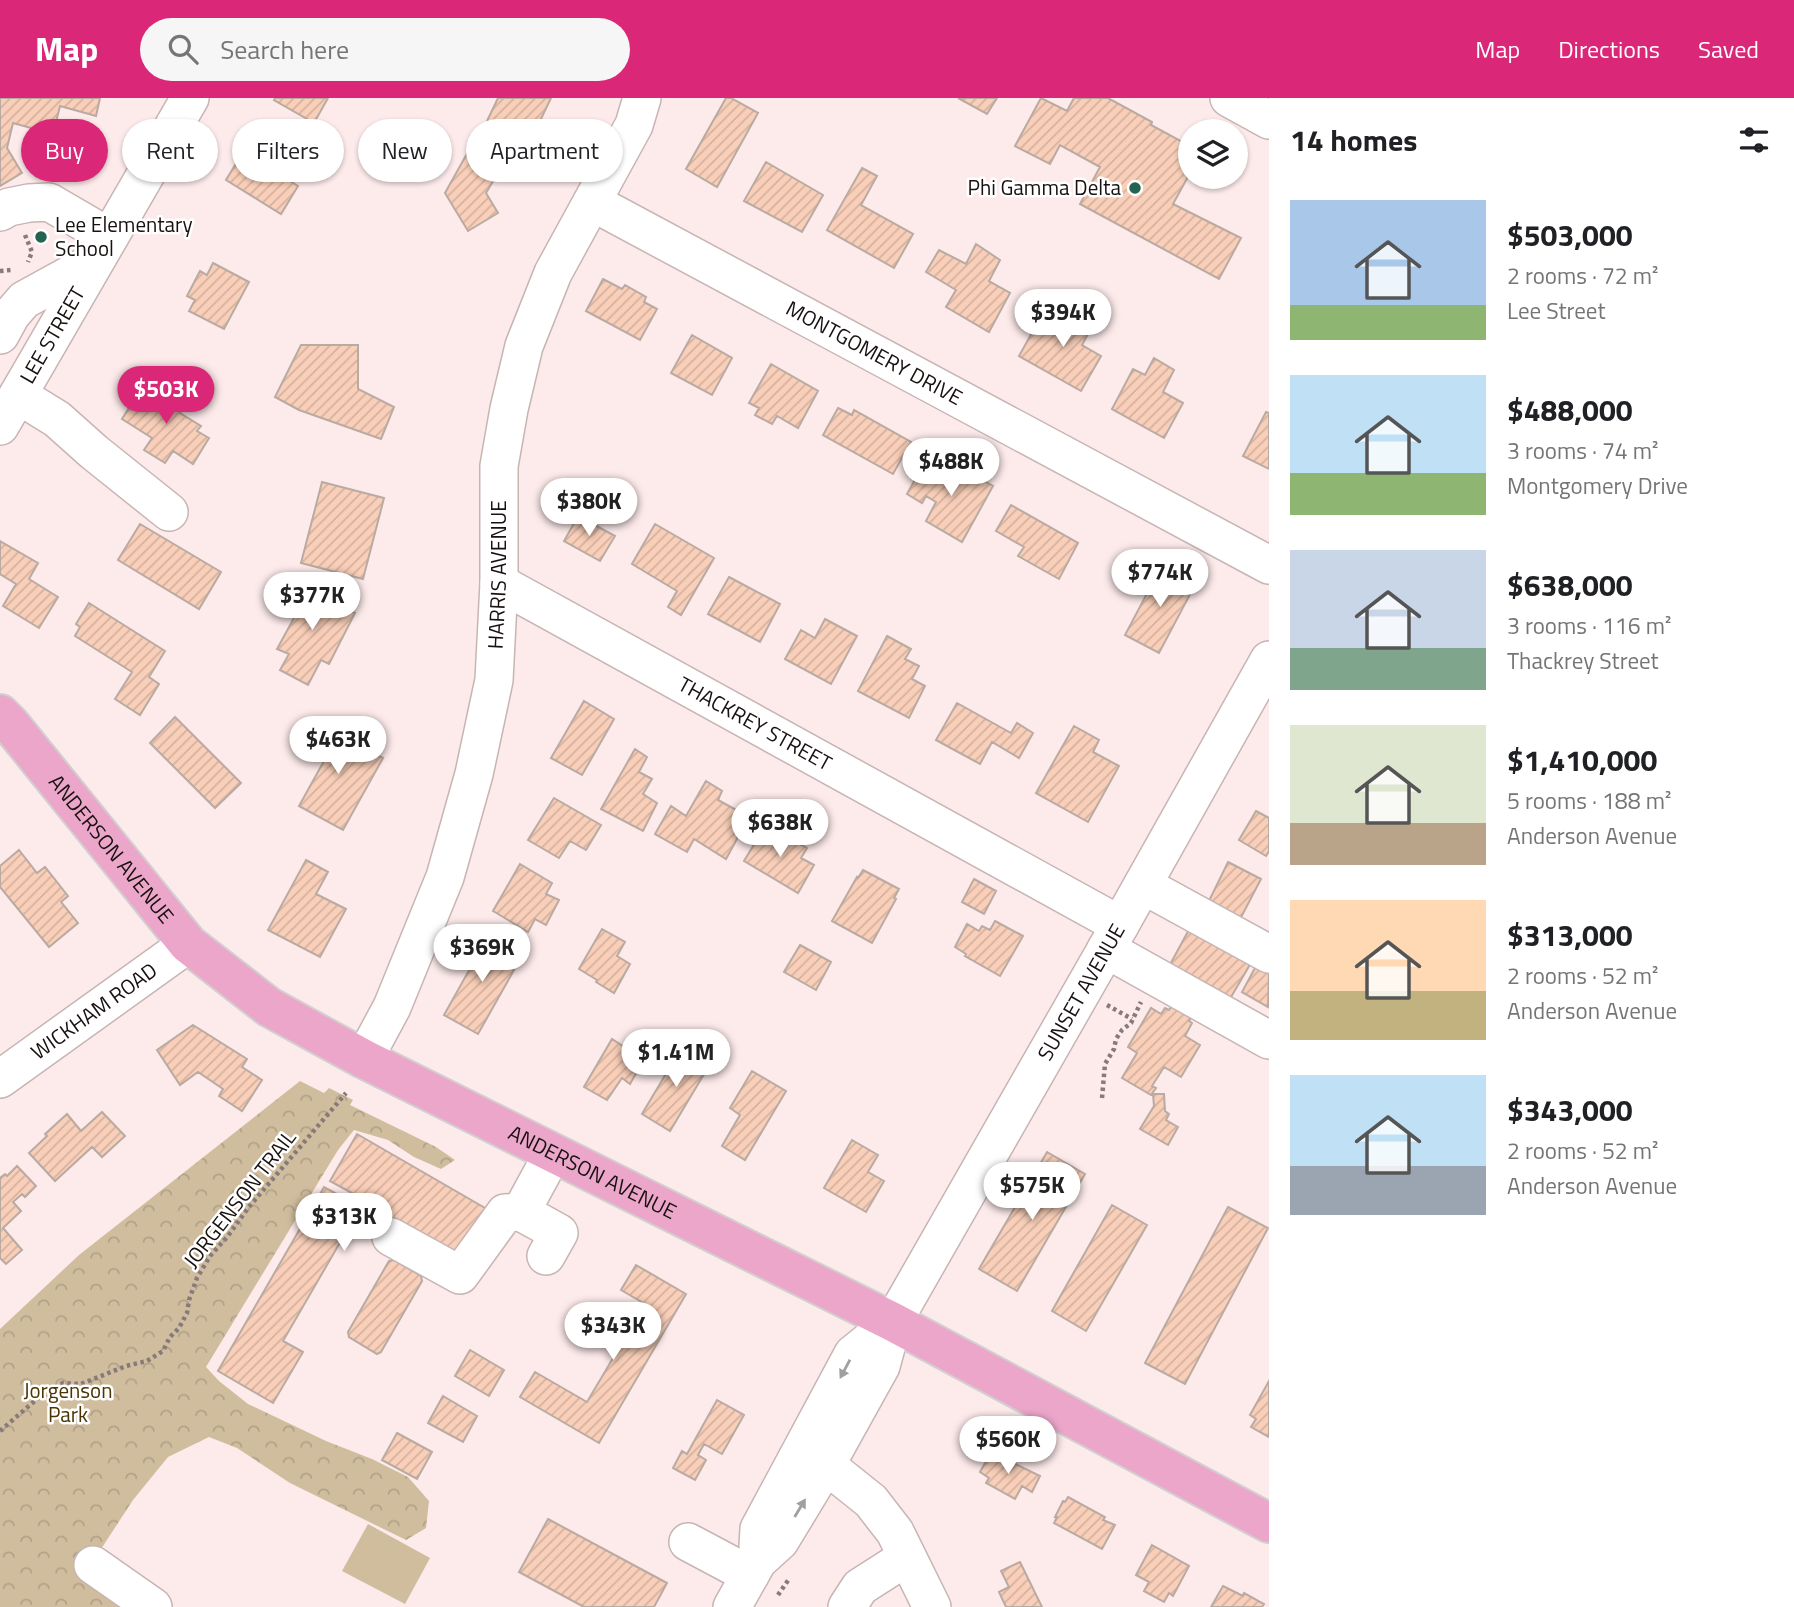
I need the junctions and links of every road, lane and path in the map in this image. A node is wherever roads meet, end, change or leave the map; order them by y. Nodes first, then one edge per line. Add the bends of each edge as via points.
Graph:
1 (190, 98) edge
2 (642, 98) edge
3 (1229, 98) edge
4 (1269, 120) edge
5 (592, 202) junction
6 (3, 214) edge
7 (102, 249) junction
8 (25, 268) dead end
9 (0, 335) edge
10 (18, 395) junction
11 (0, 426) edge
12 (169, 512) dead end
13 (1269, 565) edge
14 (499, 583) junction
15 (1269, 660) edge
16 (0, 714) edge
17 (1143, 885) junction
18 (1113, 937) junction
19 (188, 944) junction
20 (1269, 954) edge
21 (1178, 989) junction
22 (1100, 1001) dead end
23 (1132, 1019) junction
24 (1269, 1040) edge
25 (364, 1059) junction
26 (0, 1079) edge
27 (346, 1093) dead end
28 (1102, 1098) dead end
29 (553, 1153) junction
30 (520, 1212) junction
31 (391, 1237) dead end
32 (546, 1256) dead end
33 (893, 1322) junction
34 (0, 1432) edge
35 (826, 1465) junction
36 (1269, 1524) edge
37 (688, 1542) dead end
38 (907, 1557) junction
39 (93, 1565) dead end
40 (754, 1568) junction
41 (153, 1607) edge
42 (732, 1607) edge
43 (846, 1607) edge
44 (932, 1607) edge

1 - 7 street, LEE STREET
2 - 5 street, HARRIS AVENUE via 634,125
3 - 4 street
5 - 13 street, MONTGOMERY DRIVE
5 - 14 street, HARRIS AVENUE via 553,273 524,346 499,466
6 - 7 street via 29,203 49,202
6 - 8 path via 26,237 32,252
7 - 9 street via 24,300
7 - 10 street, LEE STREET
10 - 11 street, LEE STREET
10 - 12 street via 57,419
14 - 18 street, THACKREY STREET
14 - 25 street, HARRIS AVENUE via 494,680 445,877 392,1007
15 - 17 street, SUNSET AVENUE
16 - 19 main road, ANDERSON AVENUE
17 - 18 street, SUNSET AVENUE
17 - 20 street
18 - 21 street, THACKREY STREET
18 - 33 street, SUNSET AVENUE
19 - 25 main road, ANDERSON AVENUE via 269,1007
19 - 26 street, WICKHAM ROAD
21 - 23 path via 1170,1002 1148,994
21 - 24 street, THACKREY STREET
22 - 23 path
23 - 28 path via 1105,1064
25 - 29 main road, ANDERSON AVENUE
27 - 34 path, JORGENSON TRAIL via 210,1256 187,1313 163,1351 82,1384 63,1383 45,1392
29 - 30 street
29 - 33 main road, ANDERSON AVENUE
30 - 31 street via 505,1213 460,1275
30 - 32 street via 559,1234
33 - 35 street, SUNSET AVENUE via 881,1366
33 - 36 main road, ANDERSON AVENUE
33 -> 40 street, SUNSET AVENUE via 853,1354 759,1529
35 - 38 street via 871,1501
40 -> 35 street, SUNSET AVENUE via 780,1541
37 - 40 street
38 - 43 street via 860,1587
38 - 44 street
39 - 41 street
40 - 42 street, SUNSET AVENUE

